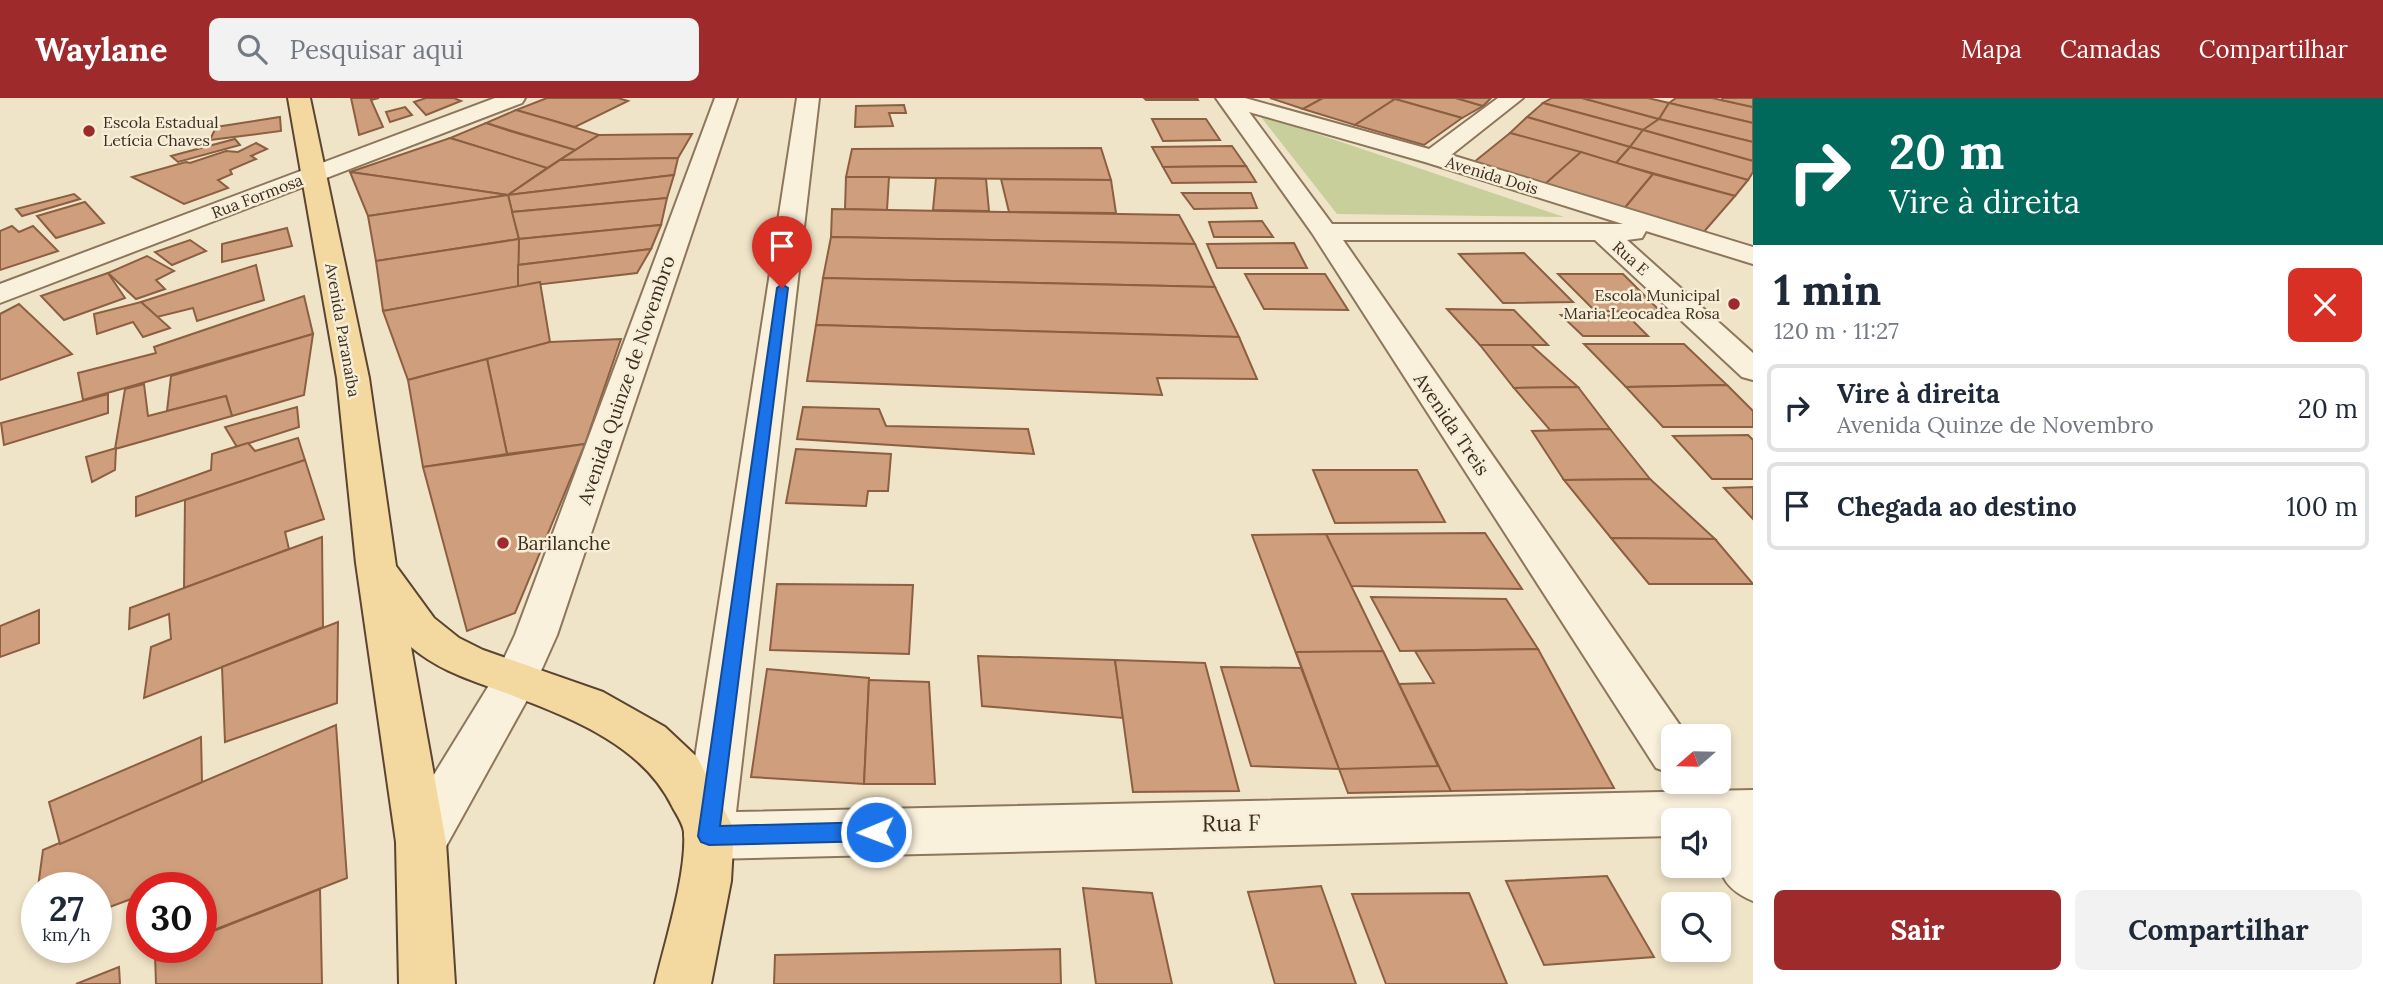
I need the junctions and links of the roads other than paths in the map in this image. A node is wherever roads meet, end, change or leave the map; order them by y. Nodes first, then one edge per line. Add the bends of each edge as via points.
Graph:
1 (299, 98) edge
2 (514, 98) edge
3 (726, 98) edge
4 (808, 98) edge
5 (1512, 98) edge
6 (1227, 99) edge
7 (1433, 157) junction
8 (314, 175) junction
9 (1601, 231) junction
10 (1324, 232) junction
11 (1680, 233) junction
12 (1745, 246) edge
13 (0, 294) edge
14 (1753, 370) edge
15 (376, 564) junction
16 (517, 678) junction
17 (1661, 736) edge
18 (1661, 811) edge
19 (709, 832) junction
20 (1731, 835) edge
21 (421, 842) junction
22 (1753, 876) edge
23 (427, 984) edge
24 (683, 984) edge

1 - 8 main road, Avenida Paranaíba
2 - 8 street, Rua Formosa
3 - 16 street, Avenida Quinze de Novembro
4 - 19 street
5 - 7 street
6 - 7 street, Avenida Dois
6 - 10 street, Avenida Treis
7 - 11 street, Avenida Dois
8 - 13 street, Rua Formosa
8 - 15 main road, Avenida Paranaíba via 353,378
9 - 10 street
9 - 11 street
9 - 14 street, Rua E
10 - 17 street, Avenida Treis
11 - 12 street, Avenida Dois
15 - 16 main road via 419,630 470,663
15 - 21 main road
16 - 19 main road via 587,705 649,741 680,772
16 - 21 street, Avenida Quinze de Novembro
18 - 19 street, Rua F
19 - 24 main road via 705,881
20 - 22 street
21 - 23 main road

